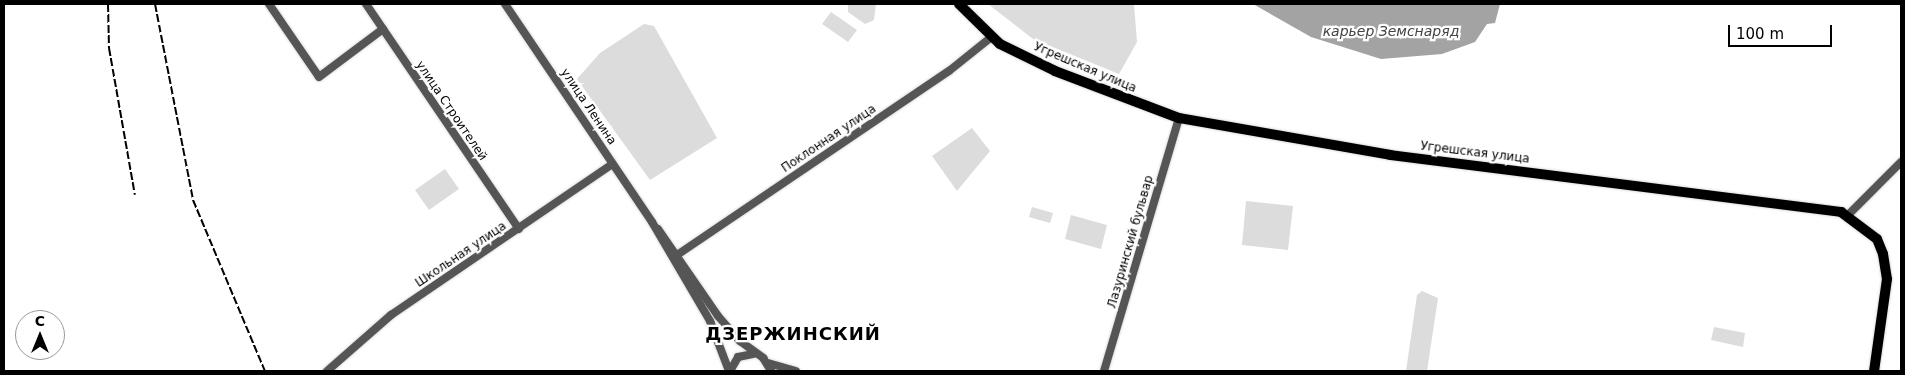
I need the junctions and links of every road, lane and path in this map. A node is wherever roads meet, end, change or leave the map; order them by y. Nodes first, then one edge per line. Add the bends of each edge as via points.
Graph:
1 (269, 4) edge
2 (366, 4) edge
3 (505, 4) edge
4 (959, 4) edge
5 (383, 29) junction
6 (990, 38) junction
7 (1179, 118) junction
8 (1901, 162) edge
9 (612, 164) junction
10 (1848, 215) junction
11 (652, 222) junction
12 (519, 230) junction
13 (677, 255) junction
14 (754, 354) junction
15 (769, 367) edge
16 (327, 371) edge
17 (729, 371) edge
18 (796, 371) edge
19 (1104, 371) edge
20 (1874, 371) edge

1 - 5 street via 319,77
2 - 5 street, улица Строителей
3 - 9 street, улица Ленина
4 - 6 main road, Угрешская улица
5 - 12 street, улица Строителей
6 - 7 main road, Угрешская улица via 1055,71
6 - 13 street, Поклонная улица via 949,71
7 - 10 main road, Угрешская улица via 1364,151 1817,206
7 - 19 street, Лазуринский бульвар
8 - 10 street
9 - 11 street, улица Ленина
9 - 12 street, Школьная улица
10 - 20 main road, Угрешская улица via 1877,238 1884,254 1887,279
11 - 13 street, улица Ленина
11 - 17 street, улица Ленина via 710,321
12 - 16 street, Школьная улица via 391,315
13 - 14 street, улица Ленина via 718,316
14 - 15 street, улица Ленина
14 - 17 street, улица Ленина via 738,357
15 - 18 street, улица Ленина

